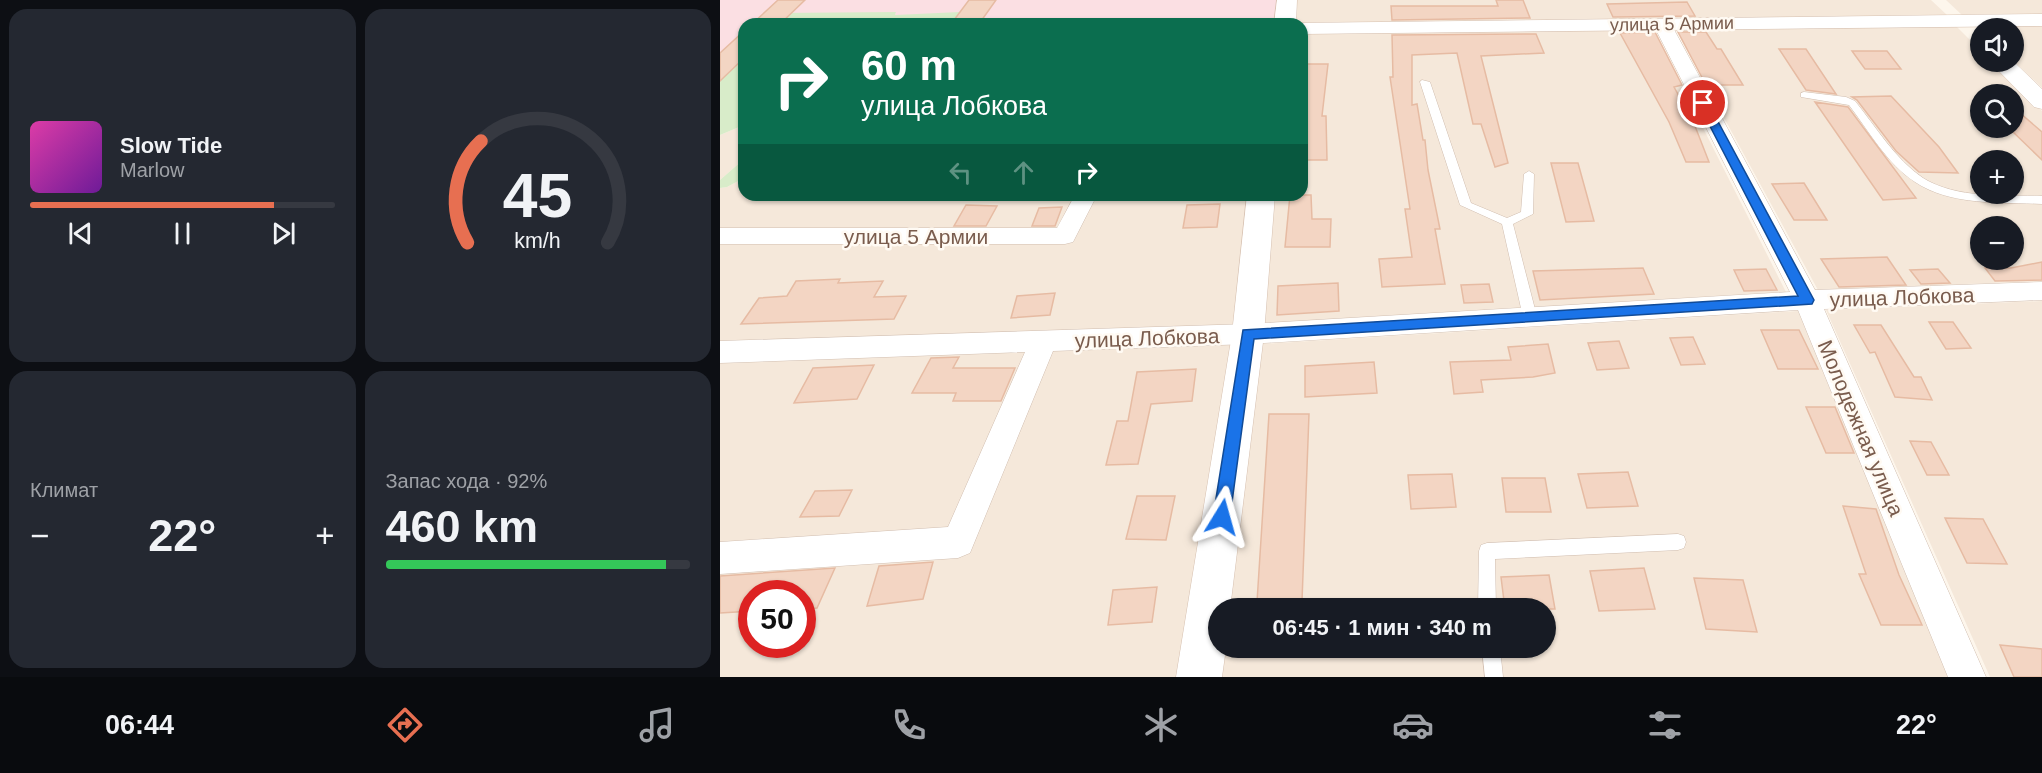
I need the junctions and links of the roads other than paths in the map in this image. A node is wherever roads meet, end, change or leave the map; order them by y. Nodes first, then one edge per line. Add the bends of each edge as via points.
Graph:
1 (1287, 0) edge
2 (1939, 0) edge
3 (1286, 18) edge
4 (2042, 20) edge
5 (1960, 21) junction
6 (1662, 24) junction
7 (1308, 28) edge
8 (1970, 30) edge
9 (2011, 72) edge
10 (1425, 82) dead end
11 (1804, 95) dead end
12 (2042, 102) edge
13 (1529, 174) dead end
14 (2042, 200) edge
15 (1083, 201) edge
16 (1260, 201) edge
17 (1507, 222) junction
18 (720, 236) edge
19 (2042, 291) edge
20 (1807, 300) junction
21 (1530, 317) junction
22 (1248, 334) junction
23 (1043, 342) junction
24 (720, 352) edge
25 (1678, 542) dead end
26 (720, 558) edge
27 (1487, 598) edge
28 (1492, 658) edge
29 (1199, 677) edge
30 (1494, 677) edge
31 (1968, 677) edge

1 - 3 main road
2 - 5 main road
4 - 5 main road, улица 5 Армии
5 - 6 main road, улица 5 Армии
5 - 8 main road
6 - 7 main road, улица 5 Армии
6 - 20 street, Молодежная улица
9 - 12 main road
10 - 17 lane via 1466,205
11 - 14 lane via 1852,103 1901,165 1944,192
13 - 17 lane via 1527,214
15 - 18 street, улица 5 Армии via 1065,236
16 - 22 main road
17 - 21 lane
19 - 20 street, улица Лобкова
20 - 21 street, улица Лобкова
20 - 31 street, Молодежная улица
21 - 22 street, улица Лобкова
22 - 23 street, улица Лобкова
22 - 29 main road
23 - 24 street, улица Лобкова
23 - 26 street via 958,542
25 - 27 lane via 1487,551
28 - 30 lane

